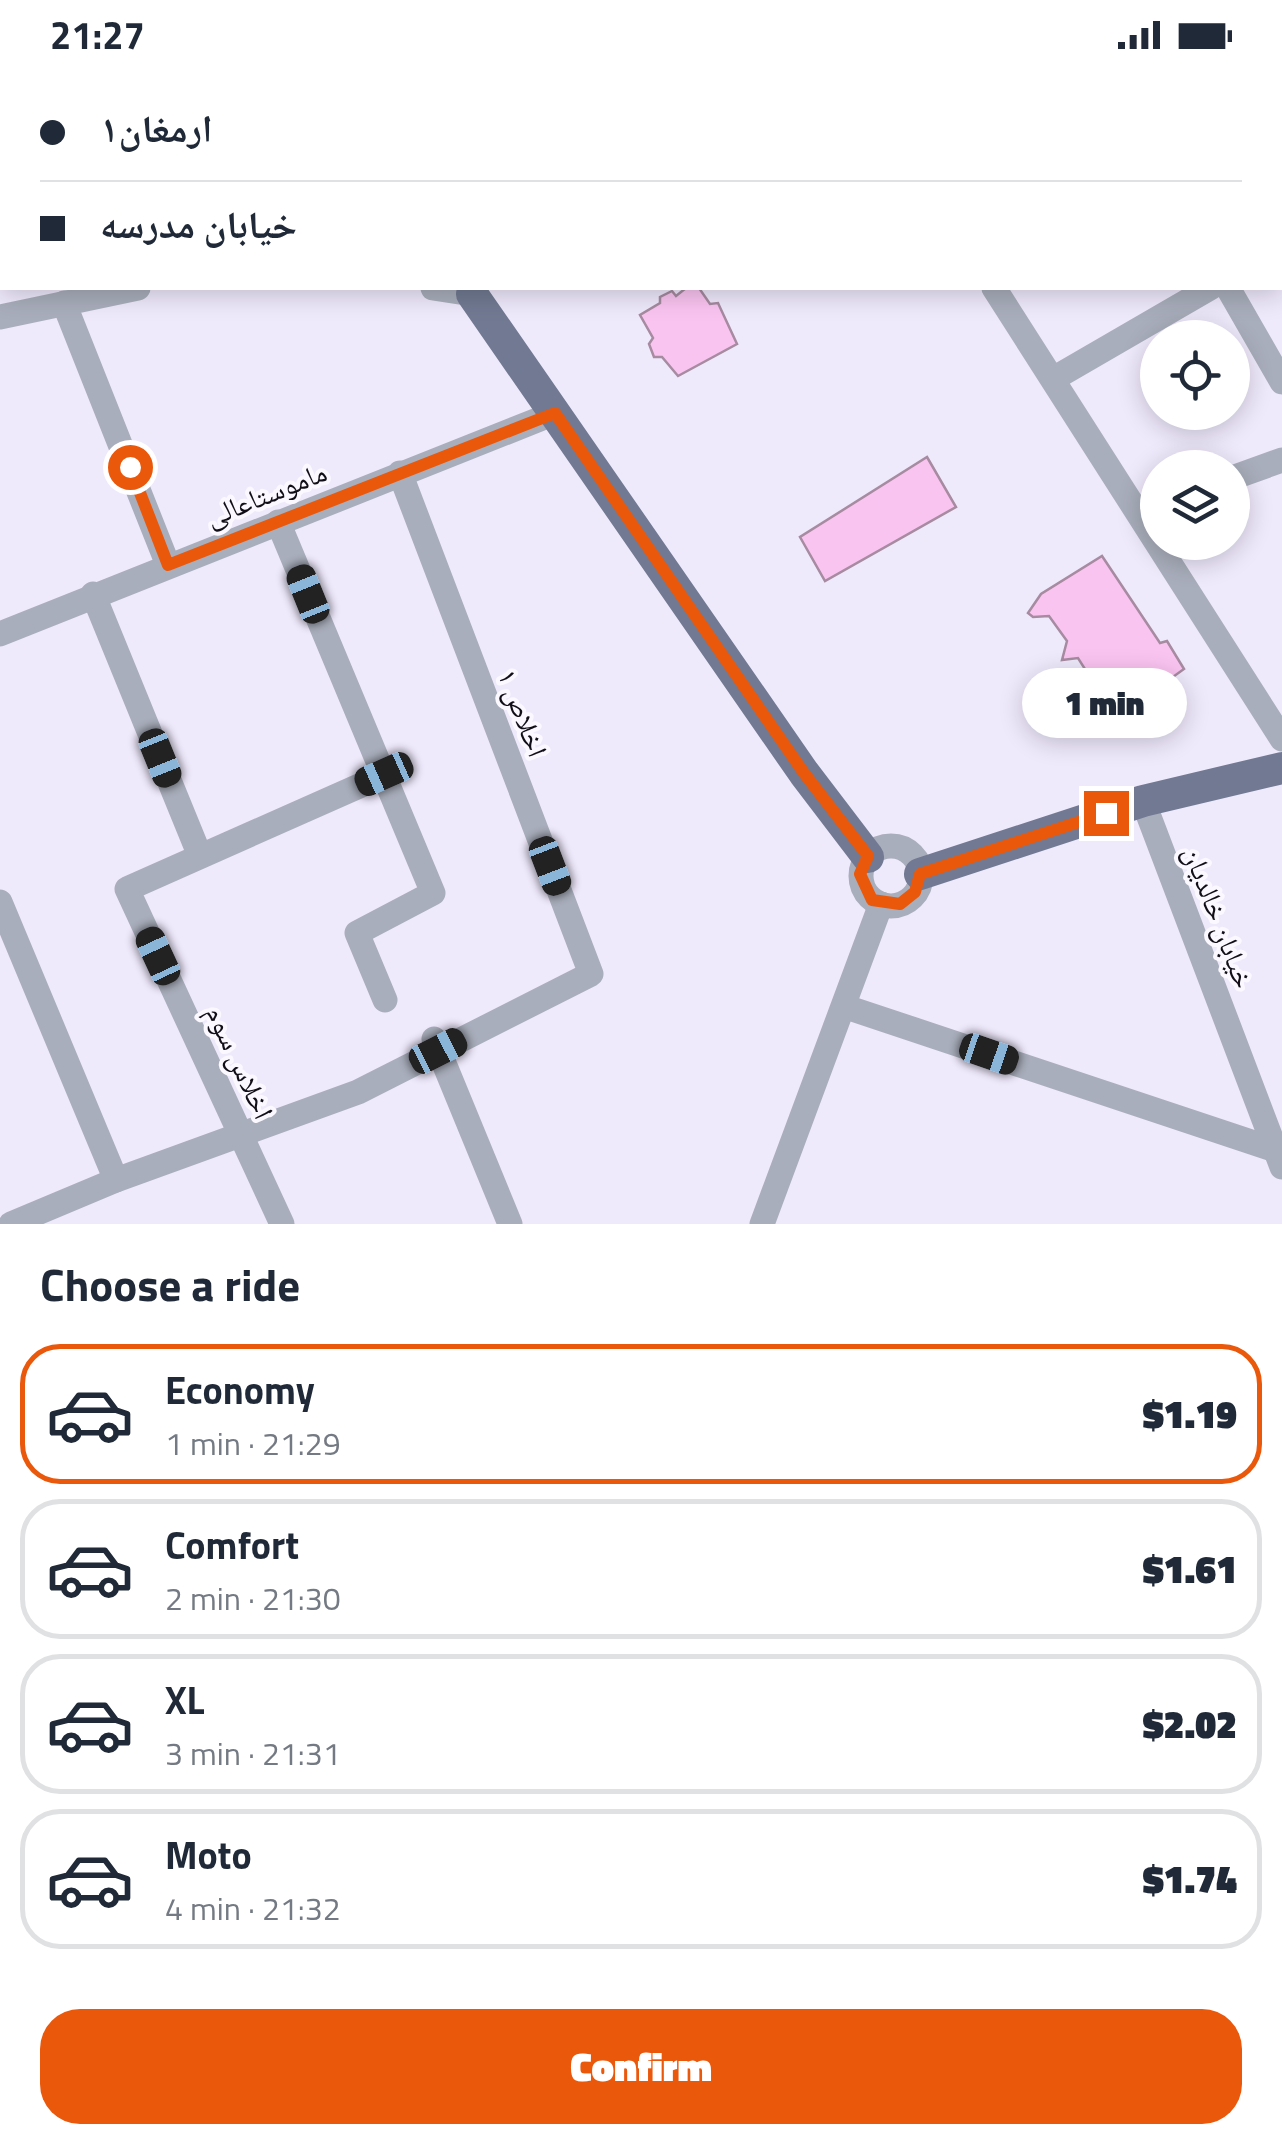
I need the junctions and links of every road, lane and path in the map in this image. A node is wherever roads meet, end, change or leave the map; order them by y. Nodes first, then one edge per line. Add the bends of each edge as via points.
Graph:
1 (128, 290) edge
2 (468, 290) edge
3 (995, 290) edge
4 (1207, 290) edge
5 (1229, 290) edge
6 (64, 303) junction
7 (0, 317) edge
8 (1053, 379) junction
9 (1282, 382) edge
10 (555, 413) junction
11 (1282, 460) edge
12 (1250, 472) edge
13 (400, 474) junction
14 (1140, 497) edge
15 (278, 522) junction
16 (1178, 560) edge
17 (168, 565) junction
18 (93, 594) junction
19 (0, 634) edge
20 (1282, 738) edge
21 (1282, 768) edge
22 (384, 774) junction
23 (1143, 800) junction
24 (200, 856) junction
25 (868, 856) junction
26 (920, 874) junction
27 (0, 902) edge
28 (881, 904) junction
29 (11, 937) edge
30 (385, 1000) dead end
31 (846, 1007) junction
32 (436, 1045) junction
33 (241, 1134) junction
34 (1279, 1158) edge
35 (116, 1180) junction
36 (62, 1213) edge
37 (11, 1224) edge
38 (282, 1224) edge
39 (510, 1224) edge
40 (762, 1224) edge

1 - 6 street
2 - 10 main road
3 - 8 street
4 - 8 street
5 - 9 street
6 - 7 street
6 - 17 street
8 - 14 street
10 - 13 street, ماموستاعالی
10 - 25 main road
11 - 12 street
13 - 15 street, ماموستاعالی
13 - 32 street, اخلاص ۱ via 591,974
15 - 17 street, ماموستاعالی
15 - 22 street
16 - 20 street
17 - 18 street, ماموستاعالی
18 - 19 street, ماموستاعالی
18 - 24 street
21 - 23 main road
22 - 24 street
22 - 30 street via 433,892 358,933
23 - 26 main road
23 - 34 street, خیابان خالدیان
24 - 33 street, اخلاس سوم via 127,889
25 - 26 street via 894,846 912,855
25 - 28 street via 862,884
26 - 28 street via 908,900
27 - 29 street
28 - 31 street
29 - 35 street
31 - 34 street
31 - 40 street
32 - 33 street via 358,1092
32 - 39 street
33 - 35 street
33 - 38 street, اخلاس سوم
35 - 36 street
36 - 37 street

